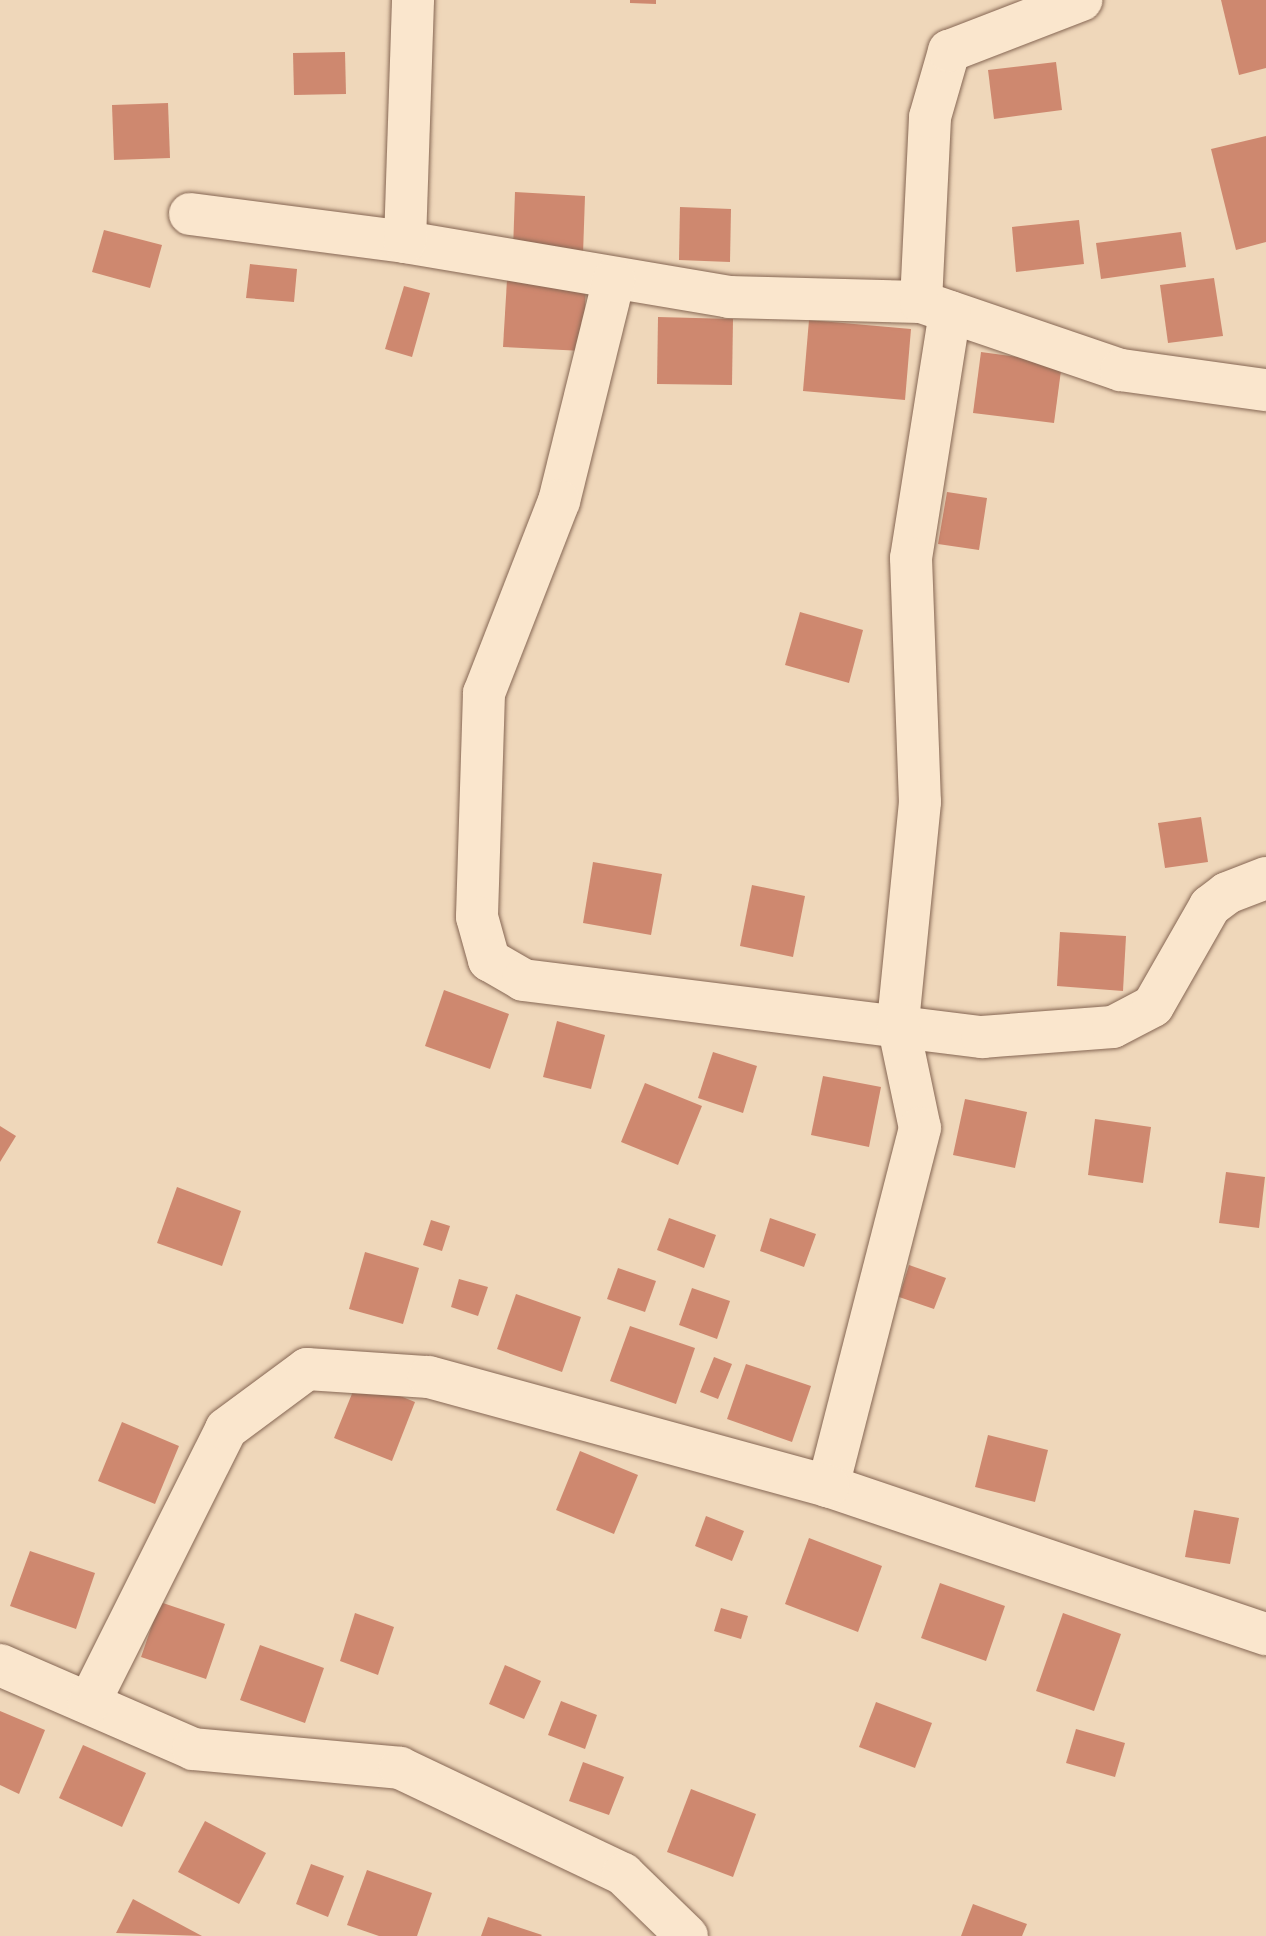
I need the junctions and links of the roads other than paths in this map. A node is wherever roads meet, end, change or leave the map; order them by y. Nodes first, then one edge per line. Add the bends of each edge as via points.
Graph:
1 (413, 0) edge
2 (1081, 0) edge
3 (190, 214) dead end
4 (405, 242) junction
5 (614, 278) junction
6 (935, 307) junction
7 (1266, 390) edge
8 (1266, 878) edge
9 (898, 1024) junction
10 (828, 1486) junction
11 (1266, 1634) edge
12 (0, 1665) edge
13 (88, 1704) junction
14 (687, 1936) edge

1 - 4 street
2 - 6 street via 949,51 930,118
3 - 4 street
4 - 5 street
5 - 6 street via 729,298
5 - 9 street via 558,500 484,693 477,917 490,960 523,980
6 - 7 street via 1121,370
6 - 9 street via 911,558 920,802
8 - 9 street via 1210,906 1153,1006 1113,1028 982,1037
9 - 10 street via 920,1128
10 - 11 street
10 - 13 street via 429,1377 307,1369 226,1429
12 - 13 street
13 - 14 street via 194,1748 400,1768 623,1874

